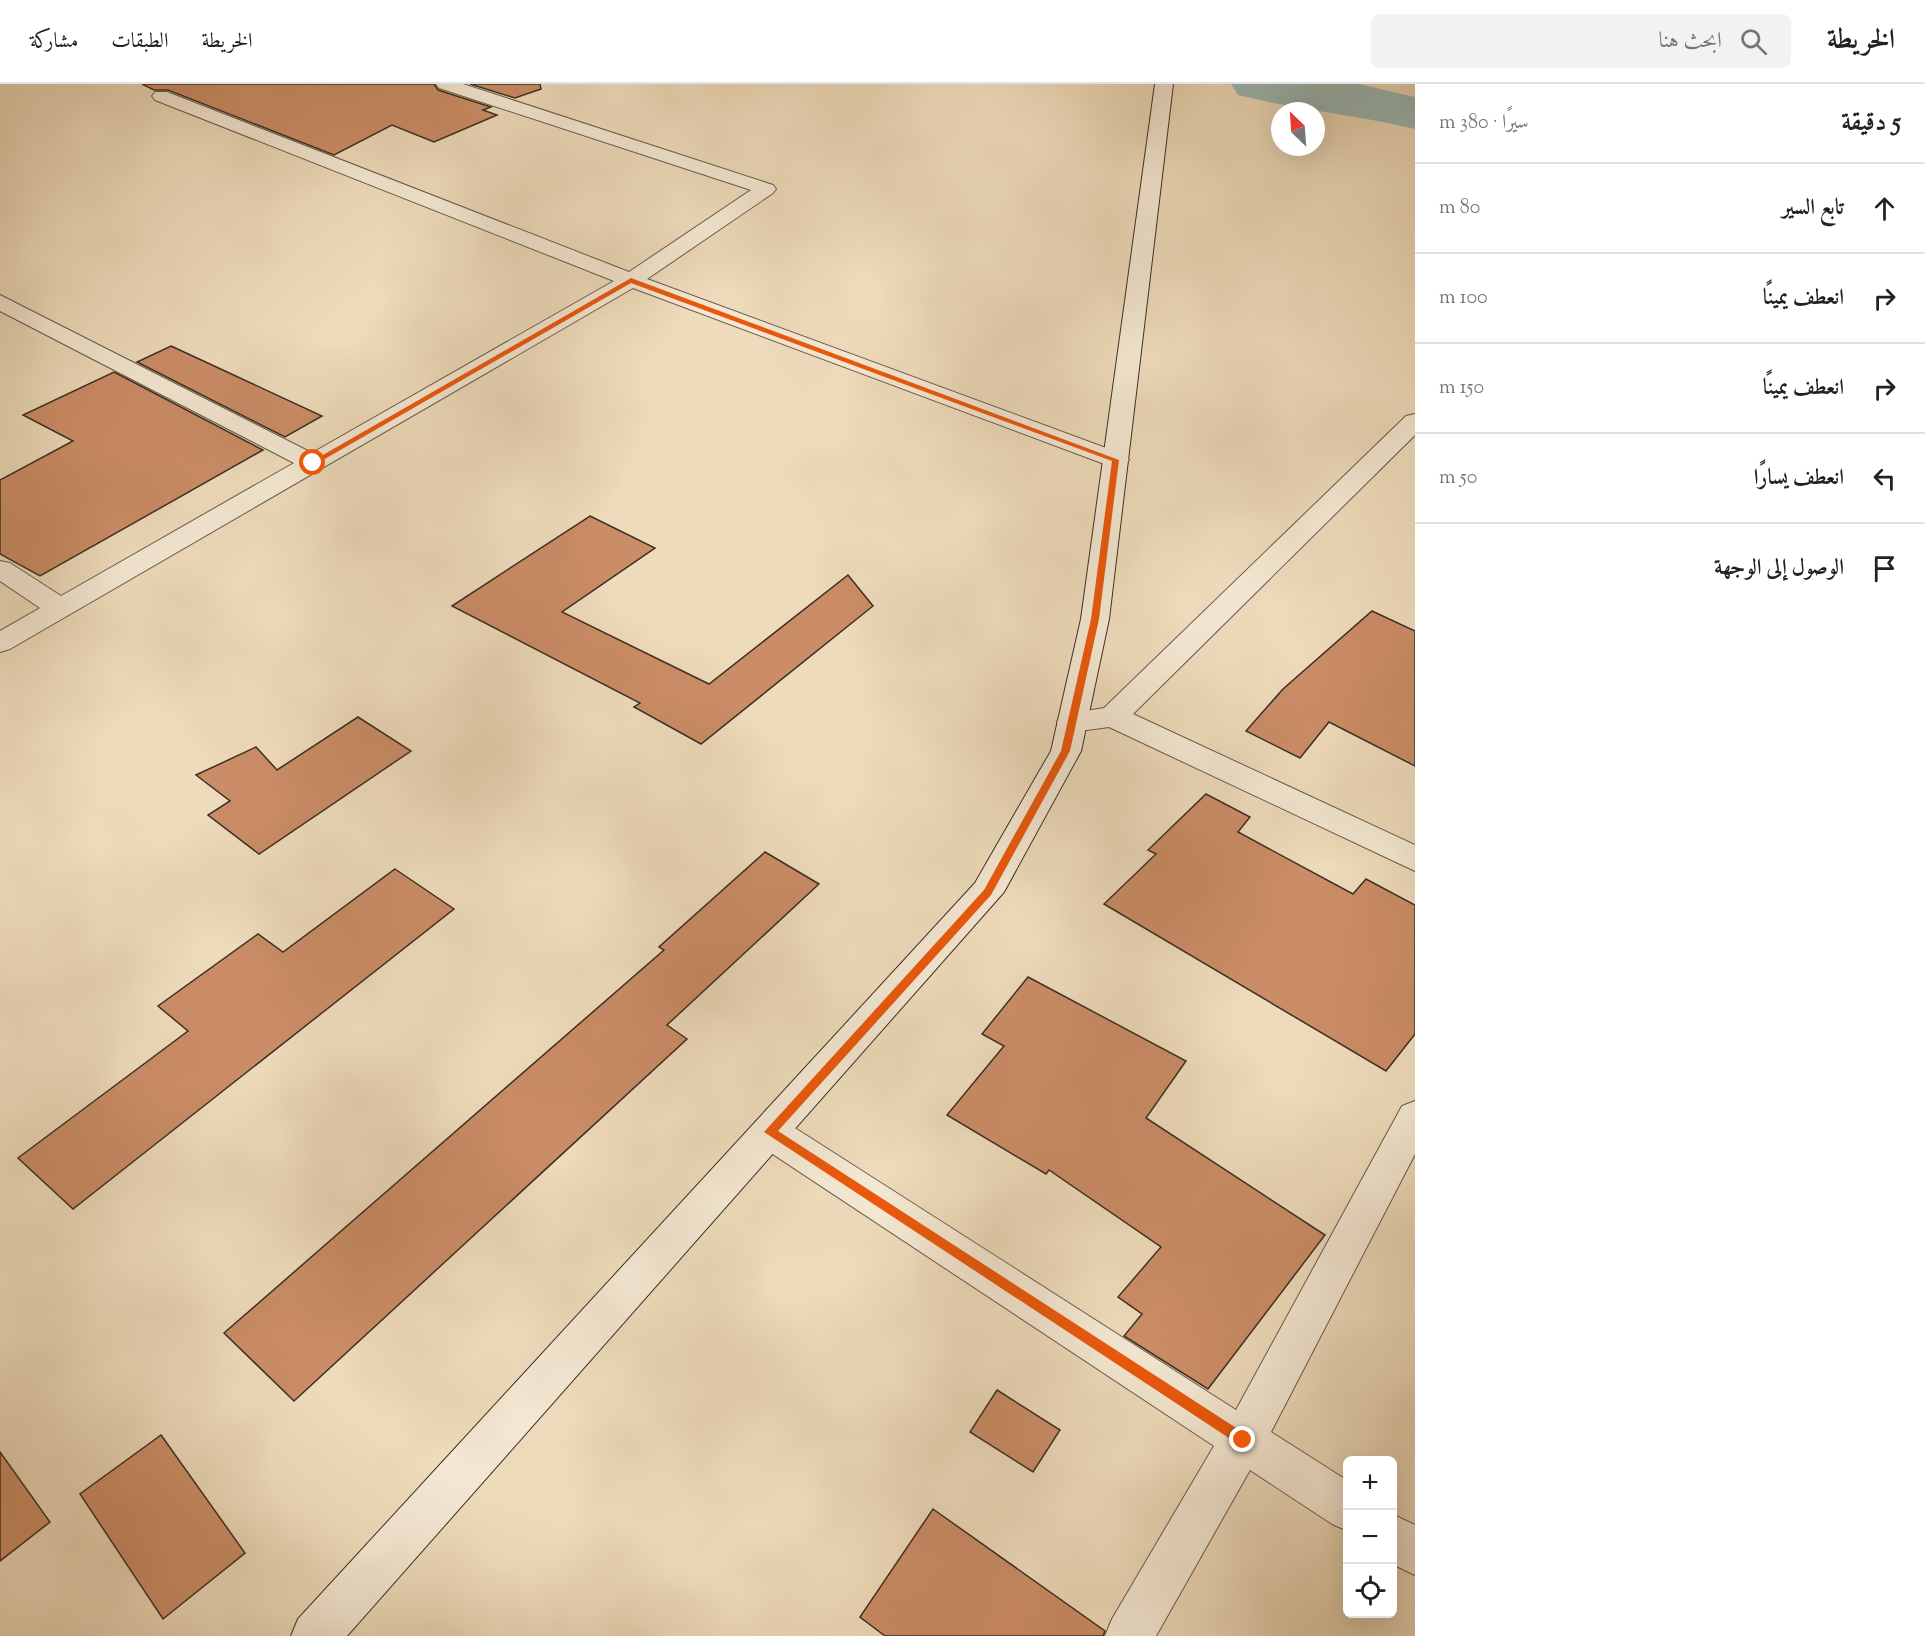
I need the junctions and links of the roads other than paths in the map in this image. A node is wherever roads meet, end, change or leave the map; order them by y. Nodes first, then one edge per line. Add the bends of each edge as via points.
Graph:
1 (445, 84) edge
2 (1163, 95) edge
3 (161, 96) dead end
4 (631, 280) junction
5 (0, 302) edge
6 (1415, 421) edge
7 (1116, 460) junction
8 (313, 463) junction
9 (0, 569) edge
10 (60, 608) junction
11 (0, 643) edge
12 (1113, 717) junction
13 (1072, 722) junction
14 (1415, 859) edge
15 (1415, 1117) edge
16 (770, 1132) junction
17 (1243, 1440) junction
18 (1343, 1505) edge
19 (1397, 1540) edge
20 (1415, 1552) edge
21 (315, 1636) edge
22 (1129, 1636) edge

1 - 4 street via 766,189
2 - 7 street
3 - 4 street
4 - 7 street
4 - 8 street
5 - 8 street
6 - 12 street
7 - 13 street via 1095,619
8 - 10 street
9 - 10 street
10 - 11 street
12 - 13 street
12 - 14 street
13 - 16 street via 1066,751 987,892
15 - 17 street
16 - 17 street
16 - 21 street
17 - 18 street
17 - 22 street
19 - 20 street

